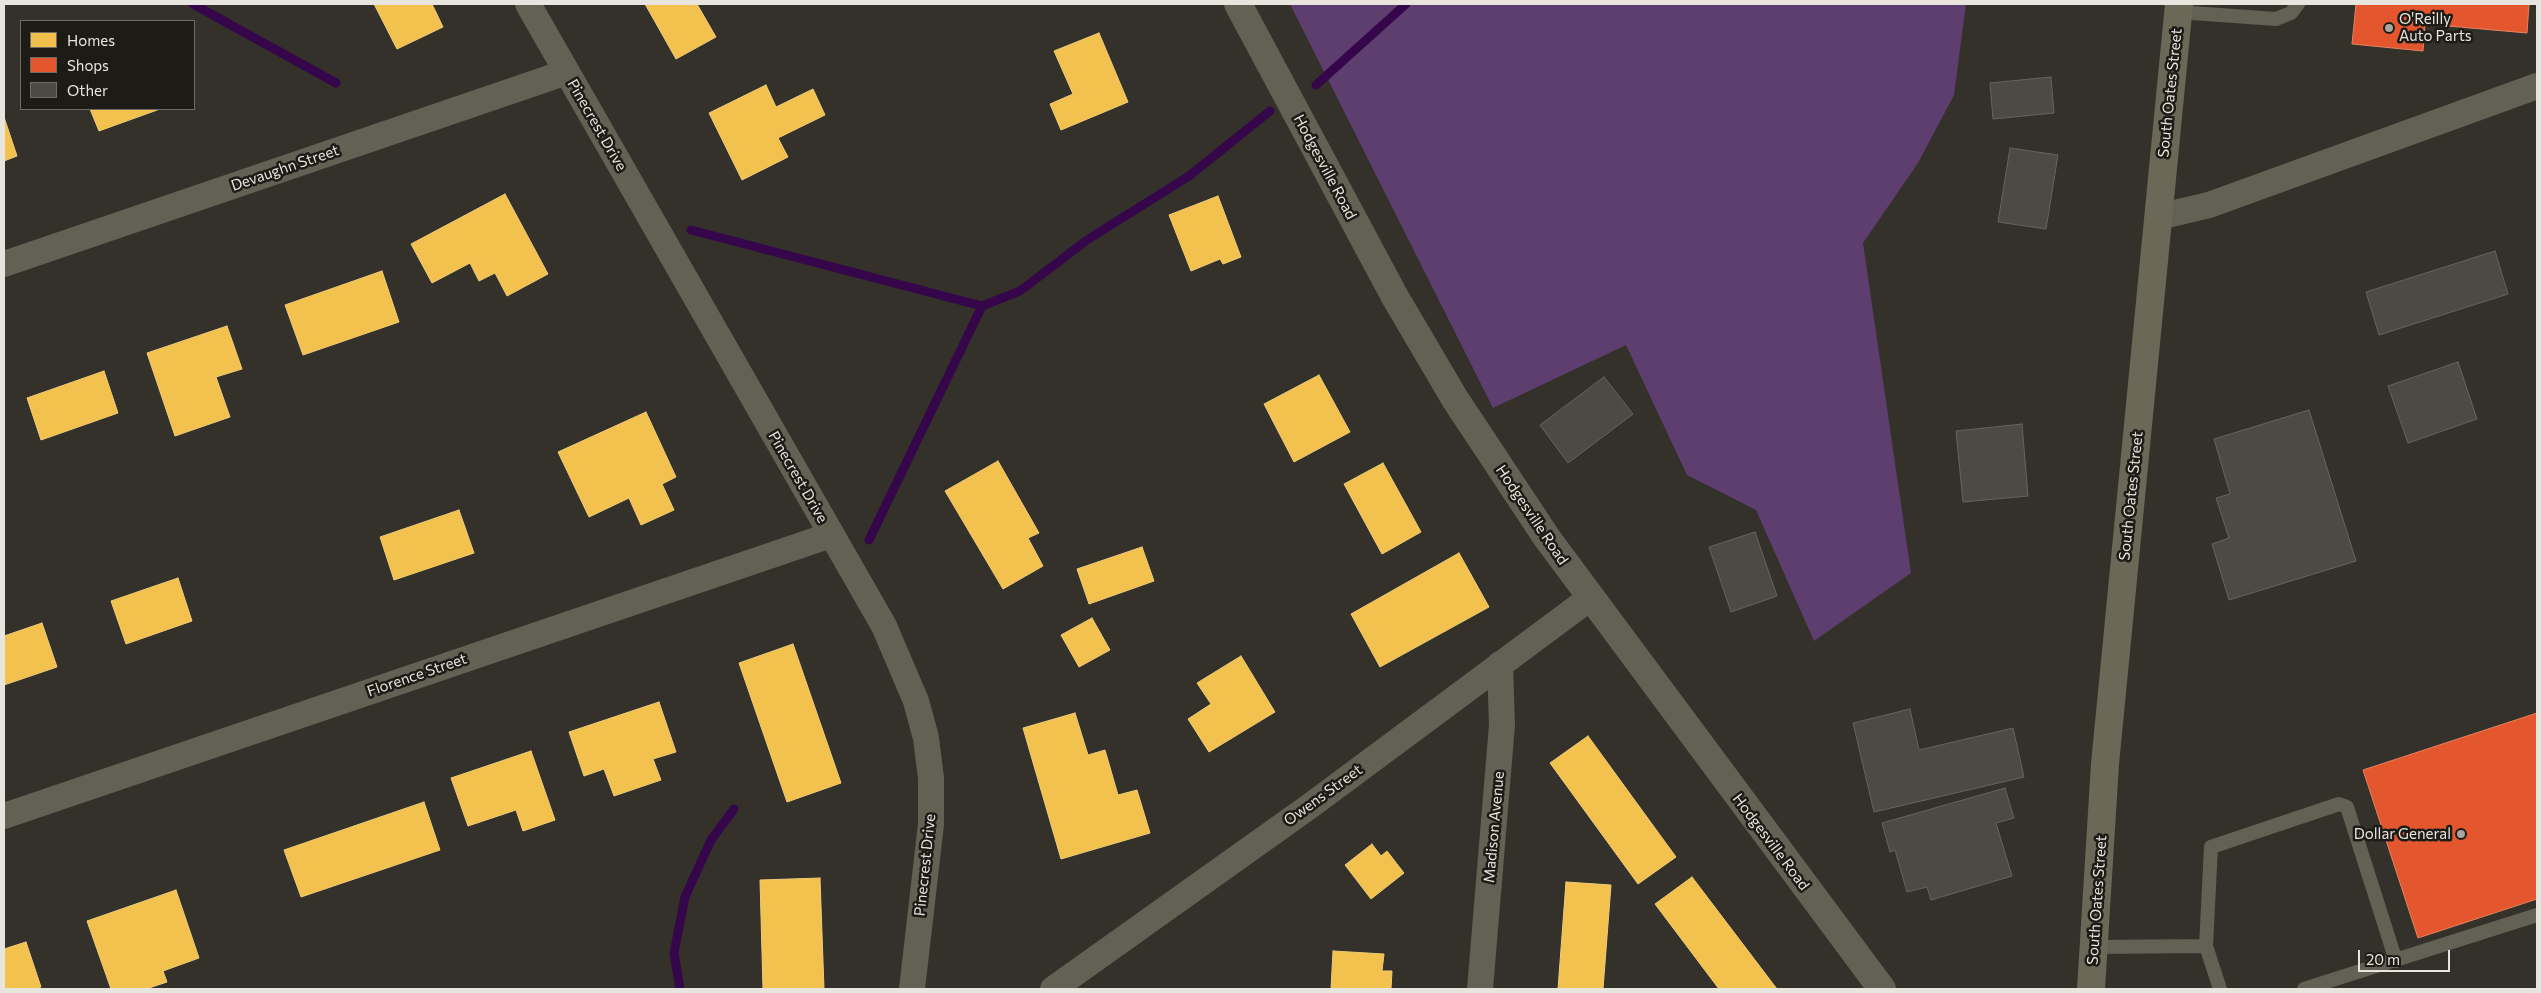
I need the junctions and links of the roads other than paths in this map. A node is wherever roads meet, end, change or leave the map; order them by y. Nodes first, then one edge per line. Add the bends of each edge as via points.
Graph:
1 (528, 4) edge
2 (1238, 4) edge
3 (2298, 4) edge
4 (2178, 8) edge
5 (566, 72) junction
6 (2537, 86) edge
7 (2158, 217) junction
8 (4, 264) edge
9 (830, 535) junction
10 (1590, 598) junction
11 (1500, 664) junction
12 (4, 816) edge
13 (2537, 915) edge
14 (2206, 946) junction
15 (2094, 947) junction
16 (2396, 961) junction
17 (912, 989) edge
18 (1053, 989) edge
19 (1480, 989) edge
20 (1882, 989) edge
21 (2091, 989) edge
22 (2220, 989) edge
23 (2304, 989) edge

1 - 5 street, Pinecrest Drive
2 - 10 street, Hodgesville Road via 1395,297 1445,382
3 - 4 lane via 2291,13 2276,19
4 - 7 main road, South Oates Street
5 - 8 street, Devaughn Street
5 - 9 street, Pinecrest Drive
6 - 7 street via 2209,206
7 - 15 main road, South Oates Street via 2106,764
9 - 12 street, Florence Street
9 - 17 street, Pinecrest Drive via 884,626 916,701 926,738 931,778 931,824
10 - 11 street, Owens Street
10 - 20 street, Hodgesville Road
11 - 18 street, Owens Street via 1310,806
11 - 19 street, Madison Avenue via 1502,725
13 - 16 lane
14 - 15 lane
14 - 16 lane via 2211,847 2342,804 2347,807
14 - 22 lane
15 - 21 main road, South Oates Street
16 - 23 lane

